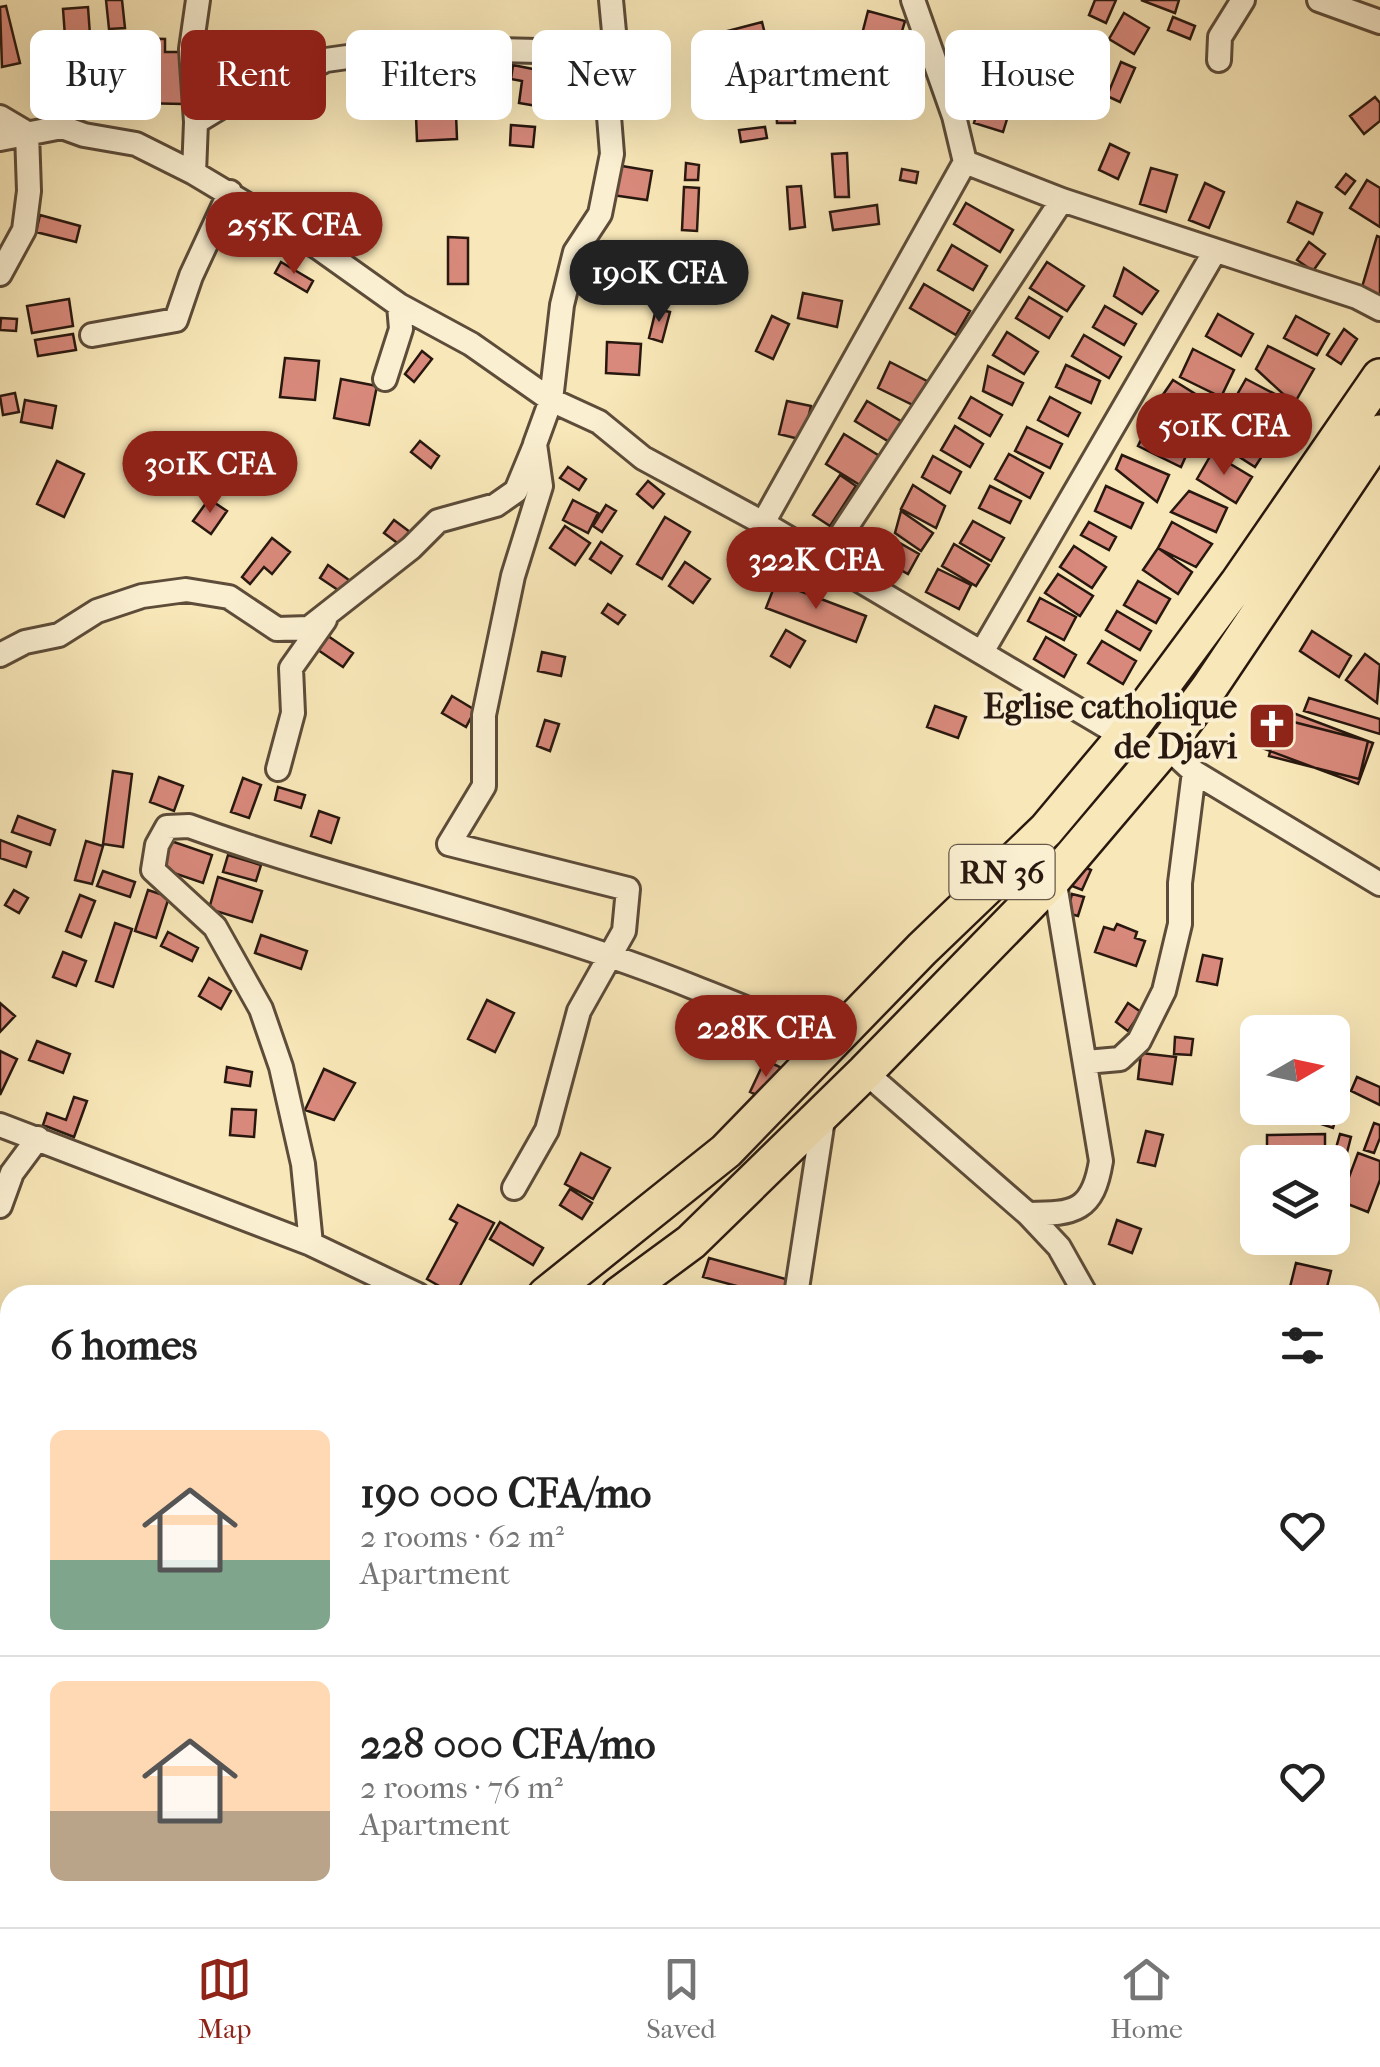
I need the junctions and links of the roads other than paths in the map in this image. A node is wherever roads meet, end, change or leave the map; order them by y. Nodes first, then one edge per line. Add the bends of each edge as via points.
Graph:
1 (198, 0) edge
2 (611, 0) edge
3 (913, 0) edge
4 (1242, 0) edge
5 (1319, 0) edge
6 (1380, 22) edge
7 (614, 30) edge
8 (532, 51) edge
9 (1219, 60) dead end
10 (0, 117) edge
11 (609, 120) edge
12 (196, 122) junction
13 (27, 133) junction
14 (0, 139) edge
15 (965, 162) junction
16 (194, 173) junction
17 (230, 192) junction
18 (1062, 200) junction
19 (1215, 251) junction
20 (0, 274) edge
21 (398, 305) junction
22 (1380, 309) edge
23 (92, 335) dead end
24 (1380, 377) edge
25 (385, 379) dead end
26 (551, 400) junction
27 (1380, 433) edge
28 (535, 444) junction
29 (763, 523) junction
30 (824, 562) junction
31 (356, 590) junction
32 (982, 652) junction
33 (0, 655) edge
34 (1124, 736) junction
35 (1166, 746) junction
36 (278, 769) dead end
37 (1194, 772) junction
38 (1054, 878) junction
39 (1380, 884) edge
40 (609, 953) junction
41 (826, 1047) junction
42 (1086, 1062) junction
43 (865, 1072) junction
44 (824, 1110) junction
45 (0, 1125) edge
46 (38, 1138) junction
47 (514, 1188) dead end
48 (0, 1206) edge
49 (1028, 1214) junction
50 (311, 1244) junction
51 (397, 1285) edge
52 (558, 1285) edge
53 (633, 1285) edge
54 (798, 1285) edge
55 (1080, 1285) edge

1 - 12 street via 191,49
2 - 7 street
3 - 15 street
4 - 9 street via 1220,37
5 - 6 street
8 - 12 street via 412,48 326,60 247,92
10 - 13 street
11 - 26 street via 612,154 600,214 575,252
12 - 16 street
13 - 14 street
13 - 16 street via 62,127 136,144
13 - 20 street via 24,230
15 - 18 street
15 - 29 street
16 - 17 street
17 - 21 street
17 - 23 street via 176,320
18 - 19 street
18 - 30 street
19 - 22 street
19 - 32 street
21 - 25 street via 402,329
21 - 26 street
24 - 34 main road, RN 36
26 - 28 street
26 - 29 street
27 - 35 main road, RN 36
28 - 31 street via 516,491 496,506 438,521
28 - 40 street via 541,486 484,715 484,786 449,844 628,889 624,931
29 - 30 street
30 - 32 street
31 - 33 street via 309,628 296,630 277,629 230,597 186,590 142,596
31 - 36 street via 315,630 291,668 293,712
32 - 34 street
34 - 41 main road, RN 36 via 1046,830
35 - 37 street
35 - 38 main road, RN 36
37 - 39 street
37 - 42 street via 1180,924 1164,991 1139,1041 1120,1060
38 - 42 street
38 - 43 main road, RN 36
40 - 41 street
40 - 47 street via 579,1011 547,1130
40 - 50 street via 189,826 167,826 152,870 216,928 261,1009 303,1164
41 - 52 main road, RN 36 via 726,1151
42 - 49 street via 1101,1161 1097,1188 1084,1205 1061,1214
43 - 44 main road, RN 36
43 - 49 street
44 - 53 main road, RN 36 via 691,1242
44 - 54 street
45 - 46 street
46 - 48 street via 12,1173
46 - 50 street
49 - 55 street
50 - 51 street

